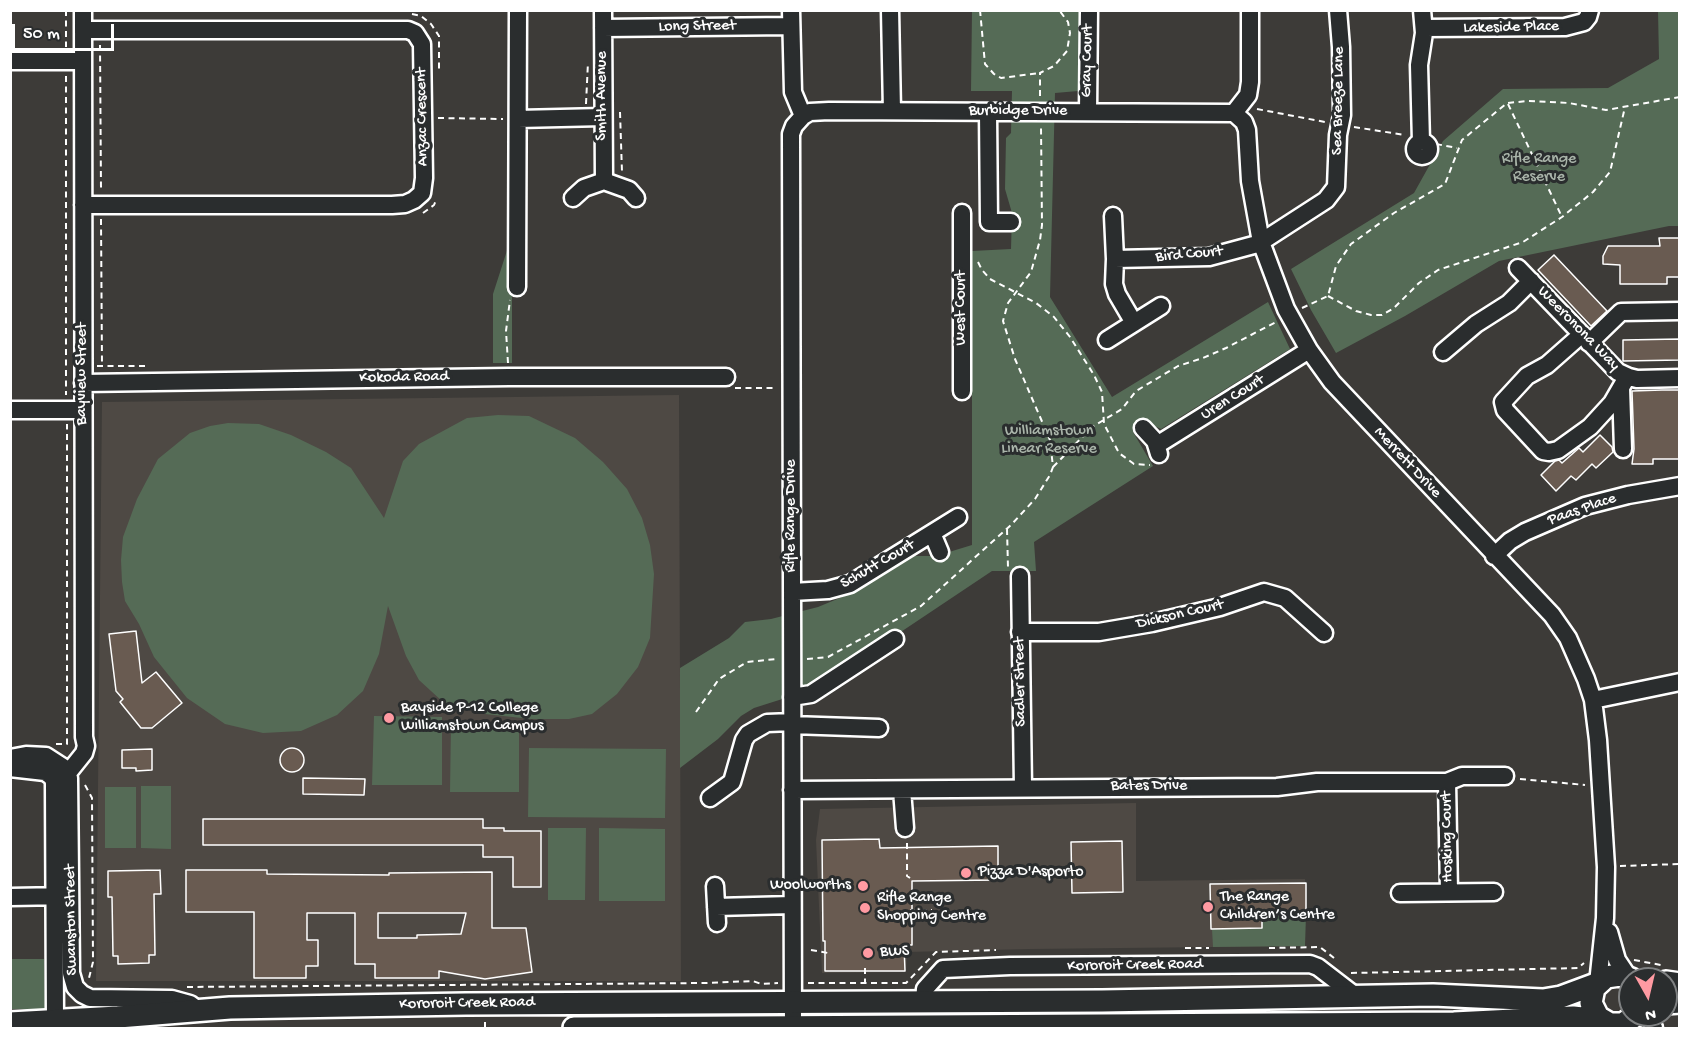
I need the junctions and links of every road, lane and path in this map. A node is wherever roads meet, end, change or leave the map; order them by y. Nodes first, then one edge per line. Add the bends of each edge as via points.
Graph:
1 (83, 10) edge
2 (518, 10) edge
3 (603, 10) edge
4 (890, 10) edge
5 (980, 10) edge
6 (1059, 10) edge
7 (1089, 10) edge
8 (1251, 10) edge
9 (1338, 10) edge
10 (1422, 10) edge
11 (1590, 10) edge
12 (409, 14) dead end
13 (791, 18) edge
14 (603, 28) junction
15 (1424, 28) junction
16 (83, 30) junction
17 (100, 30) junction
18 (10, 61) edge
19 (82, 61) junction
20 (439, 73) dead end
21 (1040, 73) junction
22 (1680, 97) edge
23 (1507, 103) junction
24 (1625, 107) junction
25 (1254, 108) dead end
26 (892, 111) junction
27 (988, 112) junction
28 (1041, 112) junction
29 (1088, 112) junction
30 (610, 113) junction
31 (1234, 113) junction
32 (803, 116) junction
33 (438, 118) dead end
34 (518, 119) junction
35 (1340, 124) junction
36 (1421, 140) junction
37 (1458, 148) junction
38 (604, 181) junction
39 (1335, 191) joint
40 (631, 192) joint
41 (578, 193) dead end
42 (437, 196) dead end
43 (83, 205) junction
44 (101, 205) junction
45 (989, 215) junction
46 (417, 216) dead end
47 (1113, 216) dead end
48 (1562, 217) junction
49 (1011, 222) dead end
50 (1261, 242) junction
51 (977, 258) dead end
52 (1122, 259) junction
53 (1518, 268) dead end
54 (1531, 281) junction
55 (517, 287) joint
56 (1014, 292) junction
57 (1328, 296) junction
58 (1161, 306) dead end
59 (1680, 311) edge
60 (1290, 315) junction
61 (1134, 323) junction
62 (1585, 338) junction
63 (1107, 340) dead end
64 (1309, 350) junction
65 (1443, 352) dead end
66 (508, 364) dead end
67 (102, 366) dead end
68 (726, 377) dead end
69 (1680, 378) edge
70 (1624, 382) junction
71 (83, 383) junction
72 (792, 388) junction
73 (738, 389) dead end
74 (962, 391) dead end
75 (10, 410) edge
76 (83, 410) junction
77 (1104, 420) junction
78 (1143, 428) dead end
79 (1623, 449) dead end
80 (1158, 450) junction
81 (1053, 467) junction
82 (1680, 486) edge
83 (958, 517) dead end
84 (1007, 529) junction
85 (932, 533) junction
86 (940, 552) dead end
87 (1494, 556) junction
88 (1014, 575) joint
89 (792, 592) junction
90 (1020, 632) junction
91 (1324, 633) dead end
92 (895, 639) dead end
93 (791, 659) junction
94 (1680, 682) edge
95 (792, 697) junction
96 (1593, 700) junction
97 (696, 712) dead end
98 (792, 724) junction
99 (879, 728) dead end
100 (10, 758) edge
101 (10, 768) edge
102 (58, 769) junction
103 (1505, 776) joint
104 (1447, 782) junction
105 (85, 785) dead end
106 (1585, 785) dead end
107 (1023, 788) junction
108 (792, 790) junction
109 (902, 790) junction
110 (710, 798) dead end
111 (905, 828) dead end
112 (907, 847) dead end
113 (1680, 864) edge
114 (1606, 867) junction
115 (909, 878) dead end
116 (715, 886) dead end
117 (1449, 892) junction
118 (1494, 892) dead end
119 (1400, 893) dead end
120 (63, 896) junction
121 (10, 897) edge
122 (792, 905) junction
123 (910, 910) dead end
124 (932, 910) dead end
125 (1184, 948) dead end
126 (1214, 948) dead end
127 (1267, 948) dead end
128 (811, 950) dead end
129 (999, 950) dead end
130 (828, 953) dead end
131 (1609, 958) junction
132 (1337, 962) dead end
133 (1618, 967) edge
134 (1650, 967) edge
135 (865, 968) dead end
136 (1347, 972) dead end
137 (1618, 975) edge
138 (89, 979) dead end
139 (865, 982) junction
140 (1597, 983) junction
141 (182, 987) dead end
142 (793, 992) junction
143 (1356, 997) junction
144 (924, 1001) junction
145 (208, 1016) edge
146 (55, 1021) junction
147 (10, 1023) edge
148 (1603, 1023) edge
149 (1618, 1025) edge
150 (793, 1027) junction
151 (946, 1027) edge
152 (912, 1028) edge
153 (574, 1029) edge

1 - 16 street, Bayview Street
2 - 34 street
3 - 14 street, Smith Avenue
4 - 26 street
5 - 21 path via 985,64 994,74 1001,78
6 - 21 path via 1070,33 1066,51 1054,66
7 - 29 street, Gray Court
8 - 31 street via 1248,96
9 - 35 street, Sea Breeze Lane
10 - 15 street
11 - 15 street, Lakeside Place via 1584,22 1565,27
12 - 20 path via 421,16 439,36
13 - 14 street, Long Street
13 - 32 street via 793,92
14 - 30 street, Smith Avenue
15 - 36 street via 1419,65
16 - 17 street, Anzac Crescent
16 - 19 street, Bayview Street
17 - 44 path
17 - 44 street, Anzac Crescent via 415,33 422,44 424,178 422,193 405,204
18 - 19 street
19 - 43 street, Bayview Street
21 - 28 path
22 - 24 path
23 - 24 path via 1569,103 1606,110
23 - 37 path via 1462,140
23 - 48 path
24 - 48 path via 1610,172
25 - 35 path
26 - 27 street, Burbidge Drive
26 - 32 street, Burbidge Drive via 810,112
27 - 28 street, Burbidge Drive
27 - 45 street
28 - 29 street, Burbidge Drive
28 - 56 path via 1040,240 1031,272
29 - 31 street, Burbidge Drive
30 - 34 street
30 - 38 street, Smith Avenue
30 - 40 path via 621,119 621,170
31 - 50 street, Merrett Drive via 1247,130 1251,191
32 - 72 street, Rifle Range Drive via 791,134
33 - 34 path
34 - 55 street
35 - 36 path
35 - 39 street, Sea Breeze Lane
36 - 37 path
37 - 57 path via 1445,184 1351,244 1336,266
38 - 40 street
38 - 41 street
39 - 50 street, Bird Court
42 - 46 path via 434,205
43 - 44 street, Anzac Crescent
43 - 71 street, Bayview Street
44 - 67 path
45 - 49 street via 989,222
45 - 74 street, West Court via 962,220
47 - 52 street
48 - 57 path via 1523,242 1438,270 1382,315 1356,311
50 - 52 street, Bird Court via 1209,257
50 - 60 street, Merrett Drive
51 - 56 path via 987,276
52 - 61 street via 1114,288
53 - 54 street, Weeronona Way
54 - 62 street, Weeronona Way
54 - 65 street via 1509,303
55 - 66 path via 508,311
56 - 77 path via 1042,307 1070,337 1101,392
56 - 81 path via 1004,312 1004,328 1050,440
57 - 60 path
58 - 61 street
59 - 62 street via 1621,312
60 - 64 street, Merrett Drive
60 - 77 path via 1226,348 1178,366 1137,391 1122,409
61 - 63 street
62 - 70 street, Weeronona Way
62 - 70 street via 1527,376 1502,403 1505,410 1544,450 1554,452 1599,418
64 - 80 street, Uren Court
64 - 87 street, Merrett Drive via 1332,382
68 - 71 street, Kokoda Road via 509,376
69 - 70 street, Weeronona Way
70 - 79 street
71 - 76 street, Bayview Street
72 - 73 path
72 - 89 street, Rifle Range Drive
75 - 76 street
76 - 102 street, Bayview Street via 84,737
77 - 80 path via 1126,460 1139,466 1160,461
77 - 81 path
78 - 80 street
81 - 84 path via 1035,498
82 - 87 street, Paas Place via 1585,506 1524,532
83 - 85 street, Schutt Court
84 - 88 path
84 - 93 path via 915,610 825,659
85 - 86 street
85 - 89 street, Schutt Court via 850,584
87 - 96 street, Merrett Drive via 1552,615 1568,638
88 - 90 street, Sadler Street
89 - 93 street, Rifle Range Drive
90 - 91 street, Dickson Court via 1099,632 1220,608 1264,592 1285,598
90 - 107 street, Sadler Street
92 - 95 street via 811,694
93 - 95 street, Rifle Range Drive
93 - 97 path via 747,662 719,679
94 - 96 street
95 - 98 street, Rifle Range Drive
96 - 114 street, Merrett Drive
98 - 99 street
98 - 108 street, Rifle Range Drive
98 - 110 street via 767,723 748,734 731,793
100 - 102 street via 38,755 50,758
101 - 102 street
102 - 120 street, Swanston Street via 53,778
103 - 104 street, Bates Drive via 1462,776
103 - 106 path
104 - 107 street, Bates Drive
104 - 117 street, Hosking Court
105 - 138 path via 92,798 93,962
107 - 109 street, Bates Drive
108 - 109 street, Bates Drive
108 - 122 street, Rifle Range Drive
109 - 111 street
112 - 115 path
113 - 114 path
114 - 131 street, Merrett Drive
116 - 122 street via 717,915
117 - 118 street, Hosking Court
117 - 119 street, Hosking Court
120 - 121 street
120 - 145 street, Swanston Street via 71,976 82,994 96,998 172,999 190,1004
120 - 146 street, Swanston Street
122 - 142 street, Rifle Range Drive
123 - 124 path
125 - 126 path
127 - 132 path via 1320,947
128 - 130 path
129 - 139 path via 936,952 906,983
131 - 133 street
131 - 134 path via 1629,957
131 - 136 path via 1590,957 1578,968
131 - 140 street, Merrett Drive
135 - 139 path
137 - 140 main road, Kororoit Creek Road
139 - 142 path
140 - 143 main road, Kororoit Creek Road via 1567,996 1543,1000 1433,995
140 - 148 main road via 1591,1003
141 - 142 path via 753,981
142 - 144 main road, Kororoit Creek Road
142 - 145 main road, Kororoit Creek Road
142 - 150 street, Rifle Range Drive
143 - 144 main road, Kororoit Creek Road
143 - 144 street, Kororoit Creek Road via 1310,964 1010,966 943,969 925,989
144 - 151 main road
145 - 146 main road, Kororoit Creek Road
146 - 147 main road, Kororoit Creek Road
148 - 149 main road
148 - 151 main road via 1556,1017 1472,1023
150 - 152 main road
150 - 153 main road
151 - 152 main road

